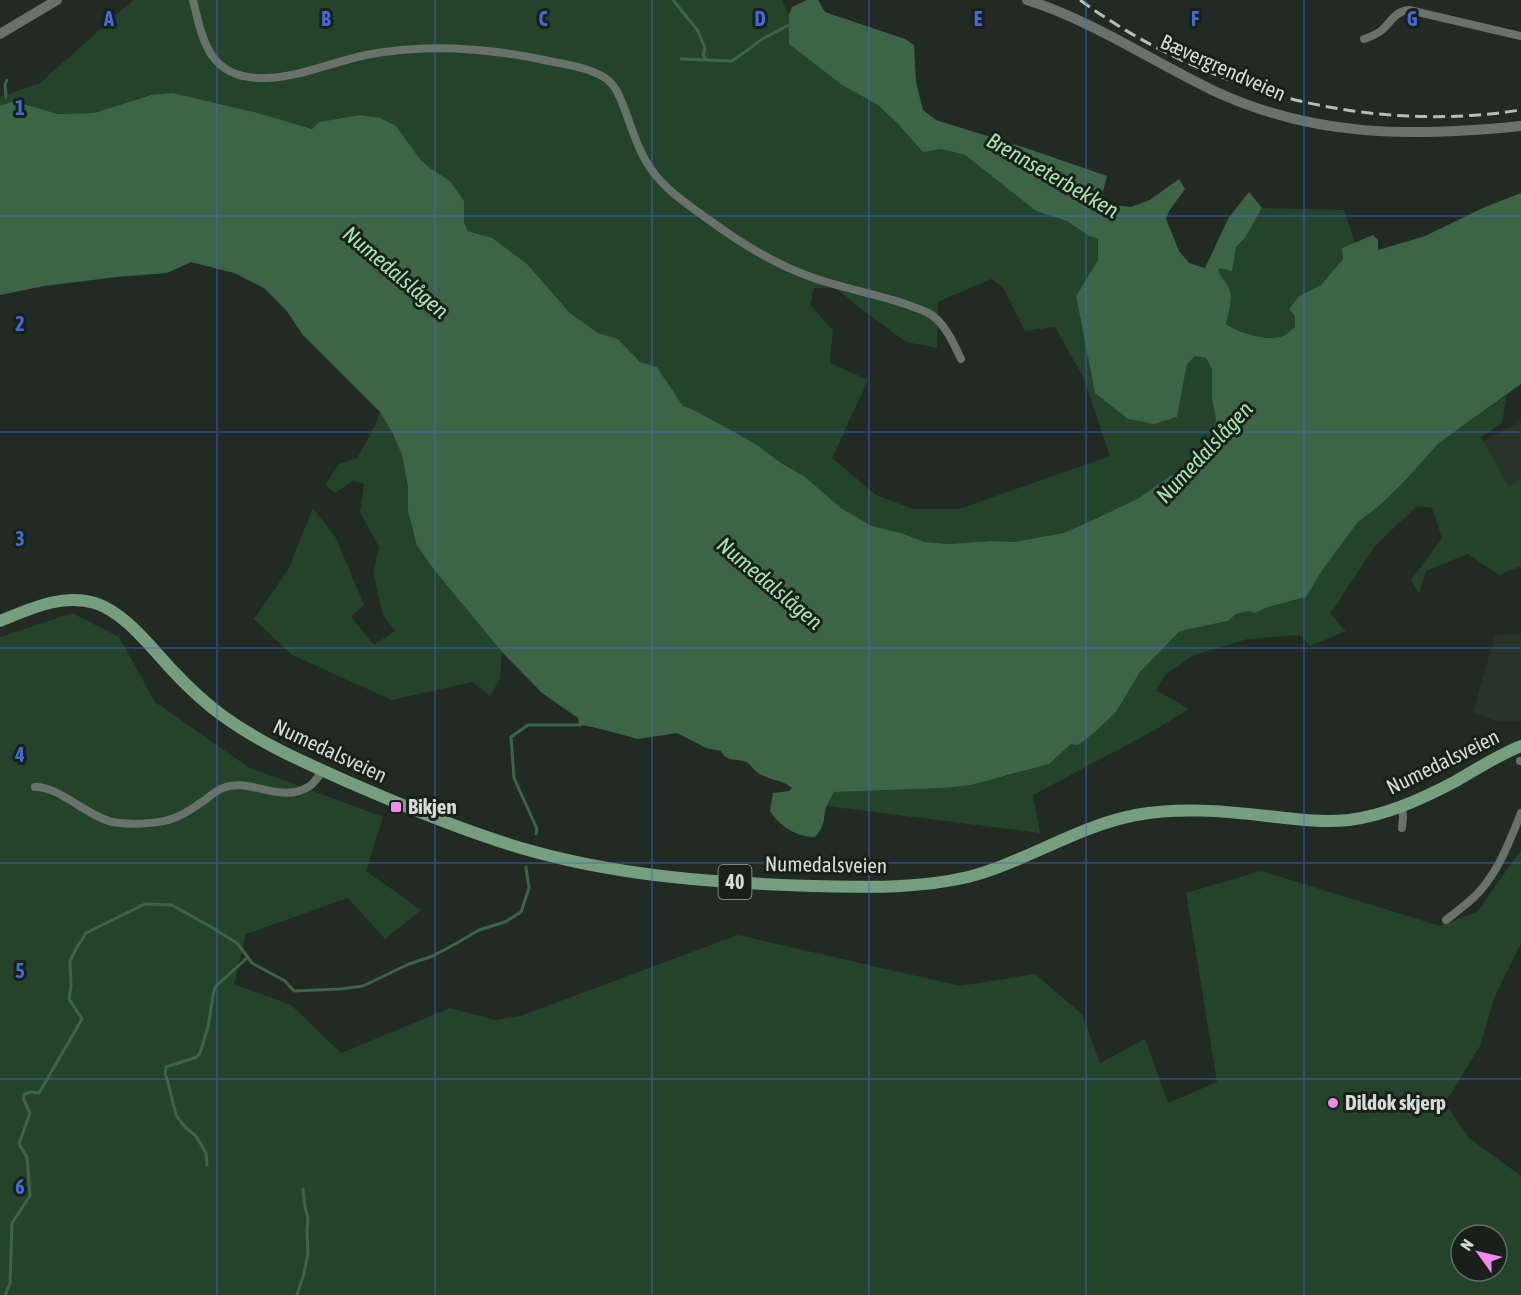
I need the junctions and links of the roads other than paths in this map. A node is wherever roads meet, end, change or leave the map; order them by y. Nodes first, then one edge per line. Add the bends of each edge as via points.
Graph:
1 (57, 0) edge
2 (193, 0) edge
3 (1027, 0) edge
4 (0, 34) edge
5 (1521, 36) edge
6 (1364, 39) dead end
7 (1521, 126) edge
8 (961, 359) dead end
9 (0, 621) edge
10 (1521, 746) edge
11 (323, 771) junction
12 (35, 787) dead end
13 (1402, 806) junction
14 (1521, 813) edge
15 (1402, 828) dead end
16 (1446, 920) dead end

1 - 4 main road
2 - 8 street via 212,57 227,71 252,78 282,76 372,54 442,48 525,56 600,75 618,93 638,146 651,168 678,197 748,247 786,266 931,314 942,324
3 - 7 main road, Bævergrendveien via 1066,14 1241,102 1297,120 1346,129 1411,133
5 - 6 street via 1405,10
9 - 11 main road, Numedalsveien / 40 via 54,602 83,601 107,608 132,627 184,683 223,716 269,745
10 - 13 main road, Numedalsveien / 40
11 - 12 street via 308,787 298,791 285,794 236,785 223,788 169,820 142,823 113,822 51,790
11 - 13 main road, Numedalsveien / 40 via 436,818 537,853 625,871 775,885 888,887 963,878 1003,866 1118,819 1154,812 1229,812 1326,821 1368,816
13 - 15 street
14 - 16 street via 1504,855 1485,884

